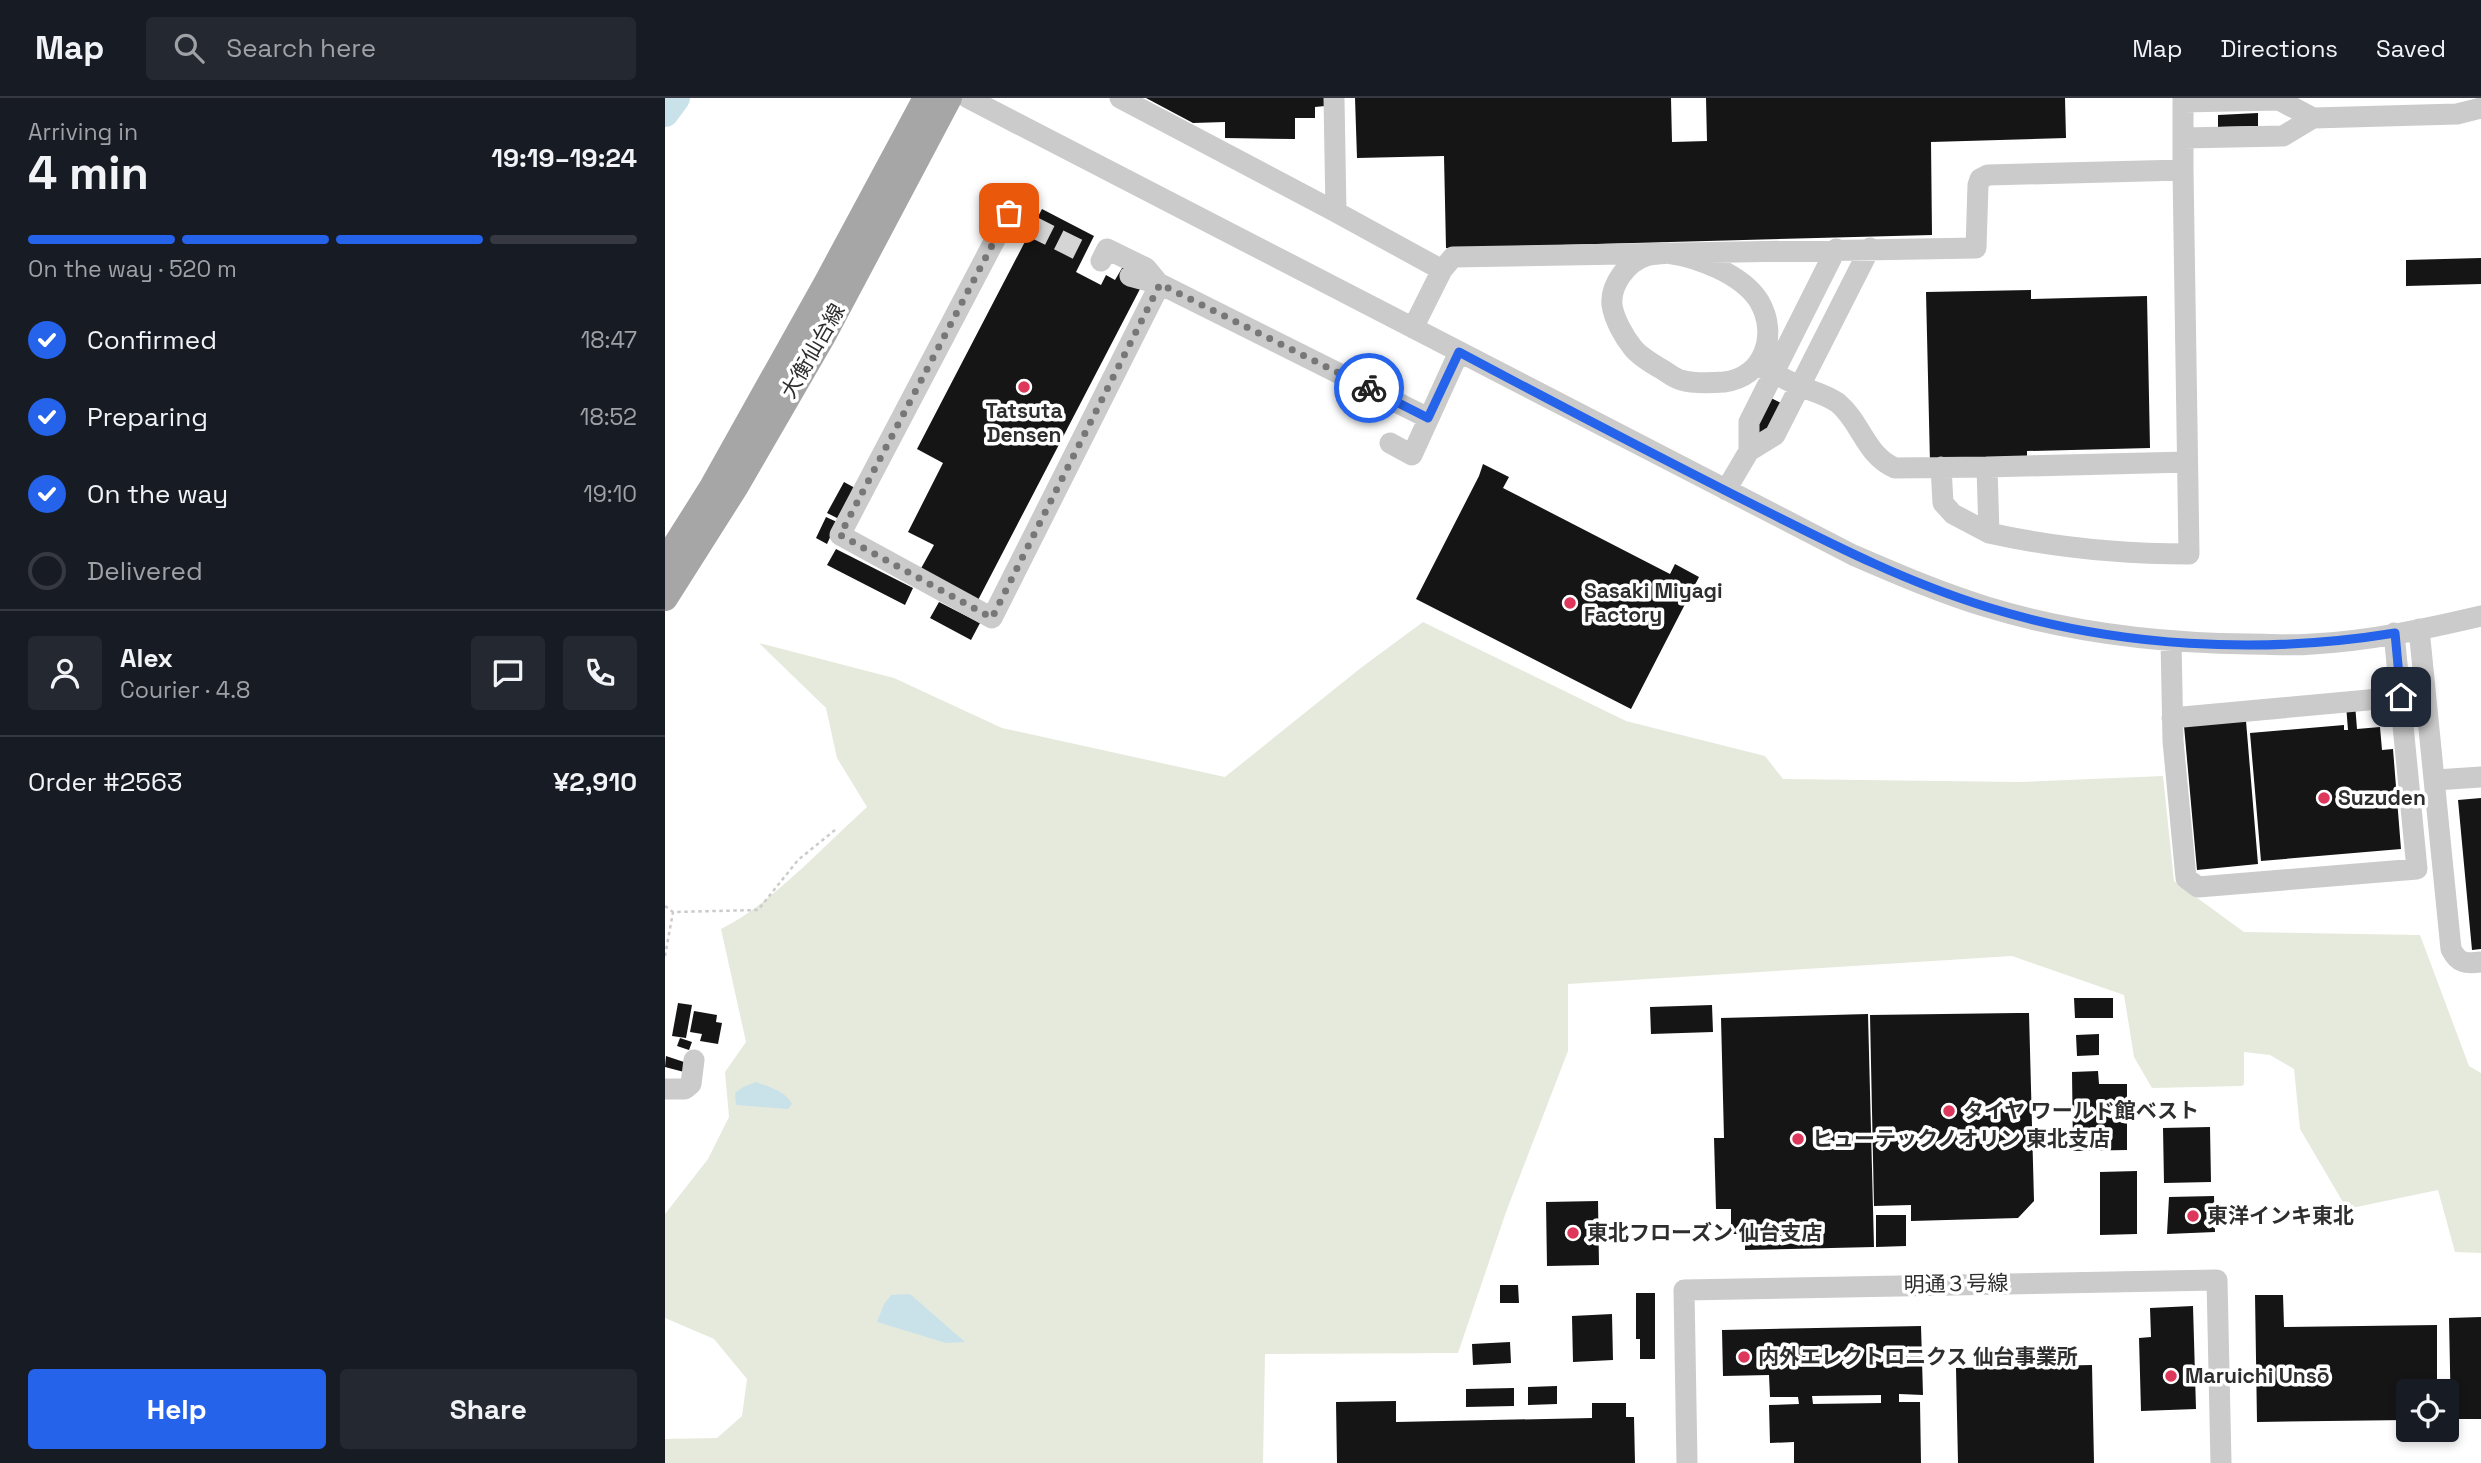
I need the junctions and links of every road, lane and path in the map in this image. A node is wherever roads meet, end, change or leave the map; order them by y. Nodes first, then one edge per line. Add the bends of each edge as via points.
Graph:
1 (926, 98) edge
2 (949, 98) edge
3 (968, 98) edge
4 (1120, 98) edge
5 (1334, 98) edge
6 (2183, 100) edge
7 (2481, 108) edge
8 (2313, 118) junction
9 (2183, 138) junction
10 (2183, 170) junction
11 (1336, 212) junction
12 (1031, 226) tunnel mouth
13 (1836, 248) junction
14 (1870, 248) junction
15 (1667, 253) junction
16 (1443, 270) junction
17 (1160, 284) junction
18 (1413, 328) junction
19 (1459, 352) junction
20 (1766, 370) junction
21 (1800, 387) junction
22 (1428, 418) junction
23 (1390, 443) dead end
24 (1749, 451) junction
25 (2187, 462) junction
26 (1941, 467) junction
27 (1987, 467) junction
28 (1725, 490) junction
29 (1989, 533) junction
30 (665, 562) edge
31 (665, 598) edge
32 (2481, 616) edge
33 (2419, 629) junction
34 (2395, 633) junction
35 (2171, 641) junction
36 (2401, 697) junction
37 (2172, 719) junction
38 (2481, 777) edge
39 (2436, 780) junction
40 (835, 830) dead end
41 (665, 906) edge
42 (673, 912) junction
43 (665, 956) edge
44 (2481, 962) edge
45 (694, 1060) dead end
46 (665, 1089) edge
47 (1687, 1463) edge
48 (2221, 1463) edge

1 - 30 main road, 大衡仙台線 via 711,489
2 - 31 main road, 大衡仙台線 via 824,334
3 - 18 street
4 - 11 street
5 - 11 street
6 - 8 street via 2279,100
6 - 9 street
7 - 8 street via 2457,114
8 - 9 street via 2283,136
9 - 10 street
10 - 14 street via 1988,175 1977,185 1976,248
10 - 25 street
11 - 16 street
12 - 17 street via 1009,213 840,535 992,618
13 - 14 street
13 - 15 street
13 - 20 street
14 - 21 street
15 - 16 street via 1453,257
15 - 20 street via 1717,267 1758,301 1767,334
15 - 20 street via 1644,257 1627,268 1615,285 1612,305 1633,349 1680,380 1733,381
16 - 18 street
17 - 17 street via 1125,274 1093,257 1107,249 1146,268
17 - 22 street
18 - 19 street
19 - 22 street
19 - 28 street
20 - 21 street
20 - 24 street via 1749,422
21 - 24 street via 1775,435
21 - 26 street via 1839,404 1886,464 1895,468
22 - 23 street via 1412,455
24 - 28 street
25 - 27 street
25 - 29 street via 2189,554 2092,551
26 - 27 street
26 - 29 street via 1943,503 1953,514
27 - 29 street
28 - 35 street via 1923,585 2057,625
32 - 33 street
33 - 34 street
33 - 39 street
34 - 35 street via 2312,645
34 - 36 street
35 - 37 street
36 - 37 street
36 - 37 street via 2417,869 2198,887 2186,878
38 - 39 street
39 - 44 street via 2451,949 2456,959 2467,964
40 - 42 path via 798,860 758,911
41 - 42 path
42 - 43 path
45 - 46 street via 691,1084 685,1089
47 - 48 street, 明通３号線 via 1684,1290 2217,1280

